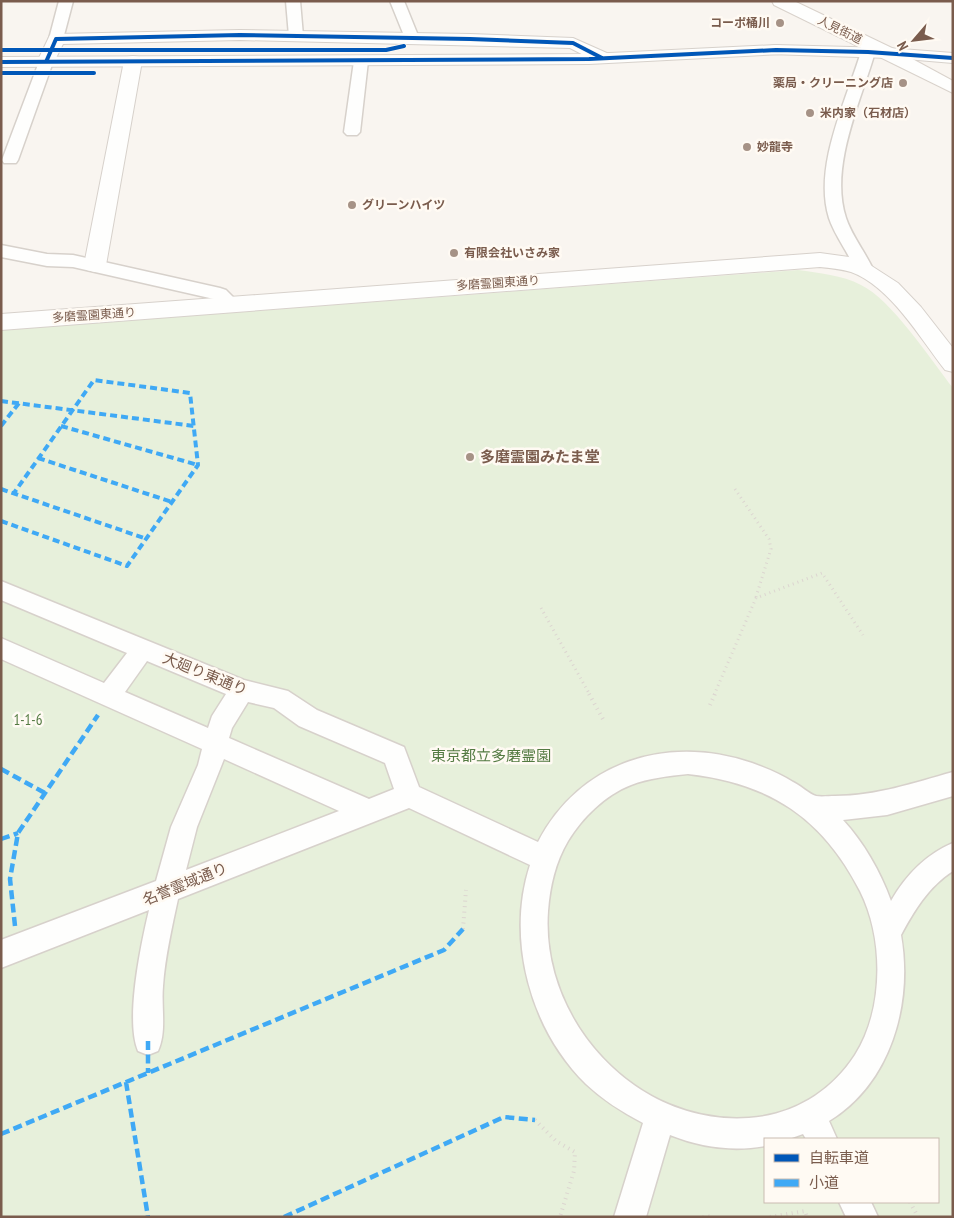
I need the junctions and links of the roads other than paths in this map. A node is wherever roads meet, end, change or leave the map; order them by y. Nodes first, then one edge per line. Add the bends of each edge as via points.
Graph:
1 (66, 1) edge
2 (293, 1) edge
3 (396, 1) edge
4 (780, 1) edge
5 (296, 36) junction
6 (412, 38) junction
7 (56, 39) junction
8 (868, 52) junction
9 (888, 53) junction
10 (603, 58) junction
11 (953, 58) edge
12 (133, 61) junction
13 (361, 61) junction
14 (1, 62) edge
15 (46, 62) junction
16 (953, 88) edge
17 (352, 132) dead end
18 (10, 160) dead end
19 (1, 251) edge
20 (95, 265) junction
21 (864, 269) junction
22 (231, 304) junction
23 (1, 322) edge
24 (953, 364) edge
25 (1, 590) edge
26 (1, 648) edge
27 (143, 649) junction
28 (242, 690) junction
29 (109, 695) junction
30 (216, 742) junction
31 (953, 784) edge
32 (409, 795) junction
33 (812, 808) junction
34 (369, 812) junction
35 (953, 856) edge
36 (545, 858) junction
37 (167, 890) junction
38 (888, 931) junction
39 (1, 954) edge
40 (148, 1042) dead end
41 (660, 1116) junction
42 (817, 1128) edge
43 (855, 1203) edge
44 (630, 1217) edge
45 (862, 1217) edge

1 - 7 lane
2 - 5 lane
3 - 6 lane
4 - 9 street, 人見街道
5 - 6 street
5 - 7 street
6 - 10 street via 574,43
7 - 15 street
8 - 9 street
8 - 10 street via 776,50
8 - 21 lane via 836,159 831,192 837,218
9 - 11 street
9 - 16 street, 人見街道
10 - 13 street
12 - 13 street
12 - 15 street
12 - 20 street
13 - 17 lane
14 - 15 street
15 - 18 lane
19 - 20 lane
20 - 22 lane via 220,294
21 - 22 street, 多磨霊園東通り via 820,260 794,260
21 - 24 street, 多磨霊園東通り via 900,298
22 - 23 street, 多磨霊園東通り
25 - 27 lane, 大廻り東通り
26 - 29 lane
27 - 28 lane, 大廻り東通り
27 - 29 lane
28 - 30 lane via 221,724
28 - 32 lane, 大廻り東通り via 280,699 308,718 395,755
29 - 30 lane
30 - 34 lane
30 - 37 lane via 210,766 184,827
31 - 33 lane via 887,803 856,808
32 - 34 lane
32 - 36 lane
33 - 36 lane via 783,788 720,765 688,762 656,765 627,774 600,788 576,808 557,833
33 - 38 lane via 860,862
34 - 37 lane, 名誉霊域通り
35 - 38 lane via 933,868 912,889
36 - 41 lane via 534,895 532,930 537,966 548,1003 567,1038 593,1070 624,1097
37 - 39 lane, 名誉霊域通り
37 - 40 lane via 149,986
38 - 42 lane via 892,966 890,1002 880,1037 864,1069
41 - 42 lane via 698,1130 737,1135
41 - 44 lane
43 - 45 lane

